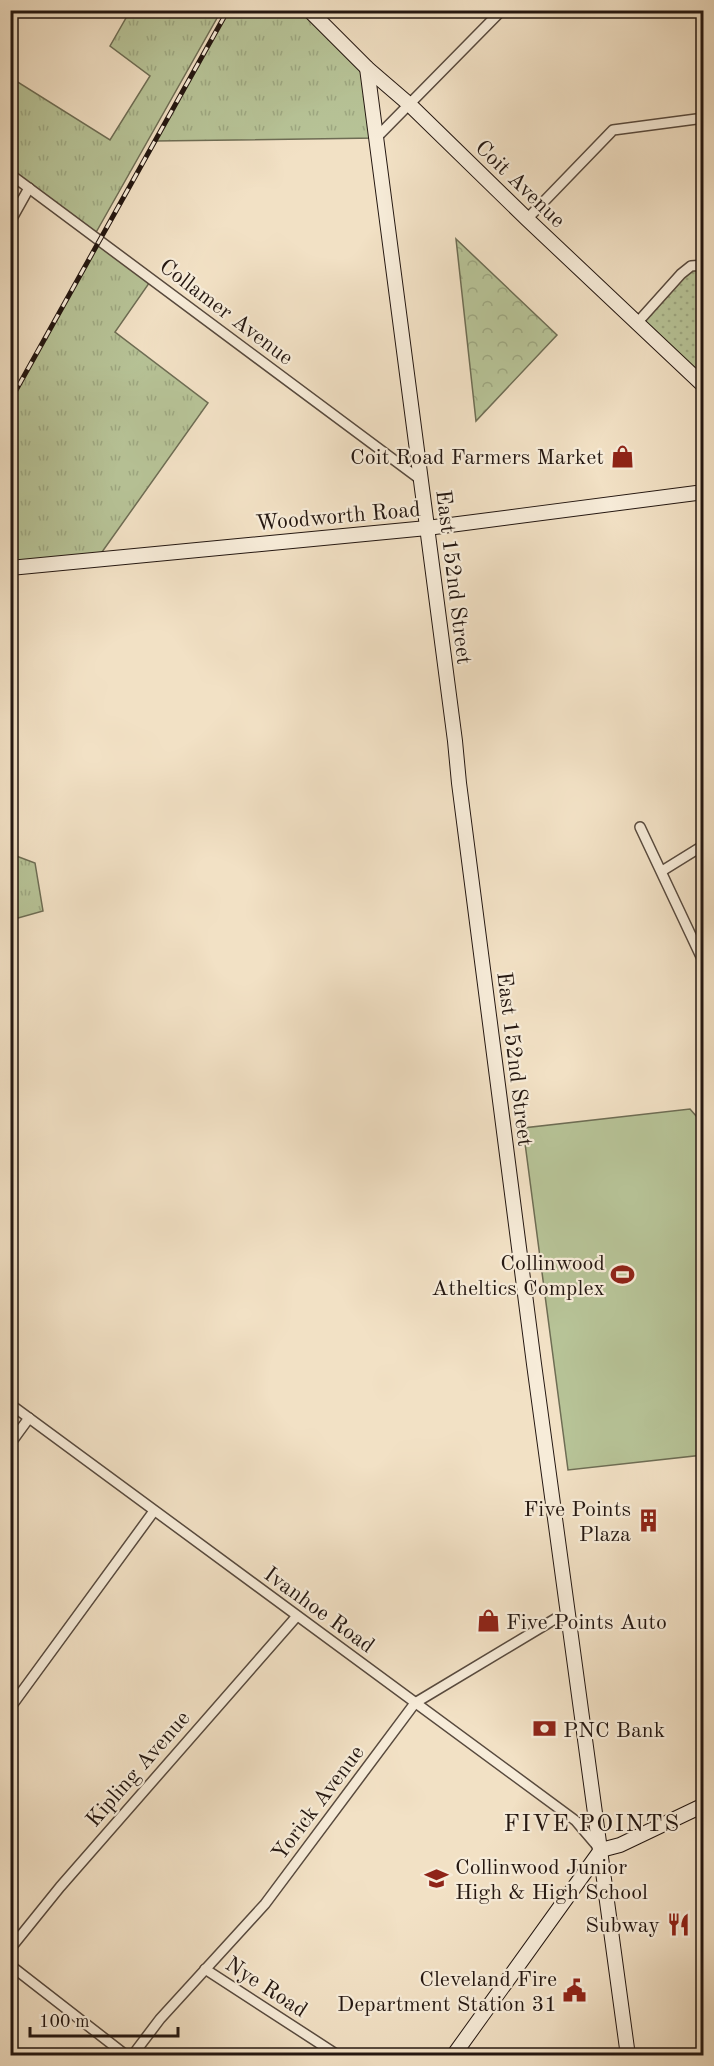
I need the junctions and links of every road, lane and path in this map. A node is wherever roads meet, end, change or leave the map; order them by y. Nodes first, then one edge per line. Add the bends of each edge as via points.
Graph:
1 (309, 10) edge
2 (502, 10) edge
3 (367, 68) junction
4 (410, 105) junction
5 (704, 118) edge
6 (376, 138) junction
7 (10, 174) edge
8 (30, 188) junction
9 (527, 219) junction
10 (10, 222) edge
11 (704, 265) edge
12 (638, 322) junction
13 (704, 386) edge
14 (421, 480) junction
15 (704, 492) edge
16 (427, 528) junction
17 (10, 568) edge
18 (640, 827) dead end
19 (704, 845) edge
20 (662, 871) junction
21 (704, 963) edge
22 (10, 1404) edge
23 (29, 1418) junction
24 (10, 1444) edge
25 (154, 1511) junction
26 (297, 1616) junction
27 (569, 1616) junction
28 (415, 1703) junction
29 (10, 1708) edge
30 (704, 1805) edge
31 (601, 1850) junction
32 (10, 1949) edge
33 (10, 1965) edge
34 (205, 1969) junction
35 (127, 2055) edge
36 (132, 2055) edge
37 (339, 2055) edge
38 (453, 2055) edge
39 (628, 2055) edge

1 - 3 street, Coit Avenue
2 - 4 street
3 - 4 street, Coit Avenue
3 - 6 street, East 152nd Street
4 - 6 street
4 - 9 street, Coit Avenue
5 - 9 street via 613,130
6 - 14 street, East 152nd Street
7 - 8 street, Collamer Avenue
8 - 10 street
8 - 14 street, Collamer Avenue
9 - 12 street, Coit Avenue
11 - 12 street via 691,266 681,274
12 - 13 street, Coit Avenue
14 - 16 street, East 152nd Street
15 - 16 street, Woodworth Road
16 - 17 street, Woodworth Road
16 - 27 street, East 152nd Street
18 - 20 street
19 - 20 street
20 - 21 street
22 - 23 street, Ivanhoe Road
23 - 24 street
23 - 25 street, Ivanhoe Road
25 - 26 street, Ivanhoe Road
25 - 29 street
26 - 28 street, Ivanhoe Road
26 - 32 street, Kipling Avenue
27 - 28 street, Yorick Avenue via 555,1619
27 - 31 street, East 152nd Street
28 - 31 street, Ivanhoe Road via 576,1821
28 - 34 street, Yorick Avenue via 265,1904
30 - 31 street via 620,1845
31 - 38 street
31 - 39 street, East 152nd Street
33 - 35 street
34 - 36 street, Yorick Avenue
34 - 37 street, Nye Road

